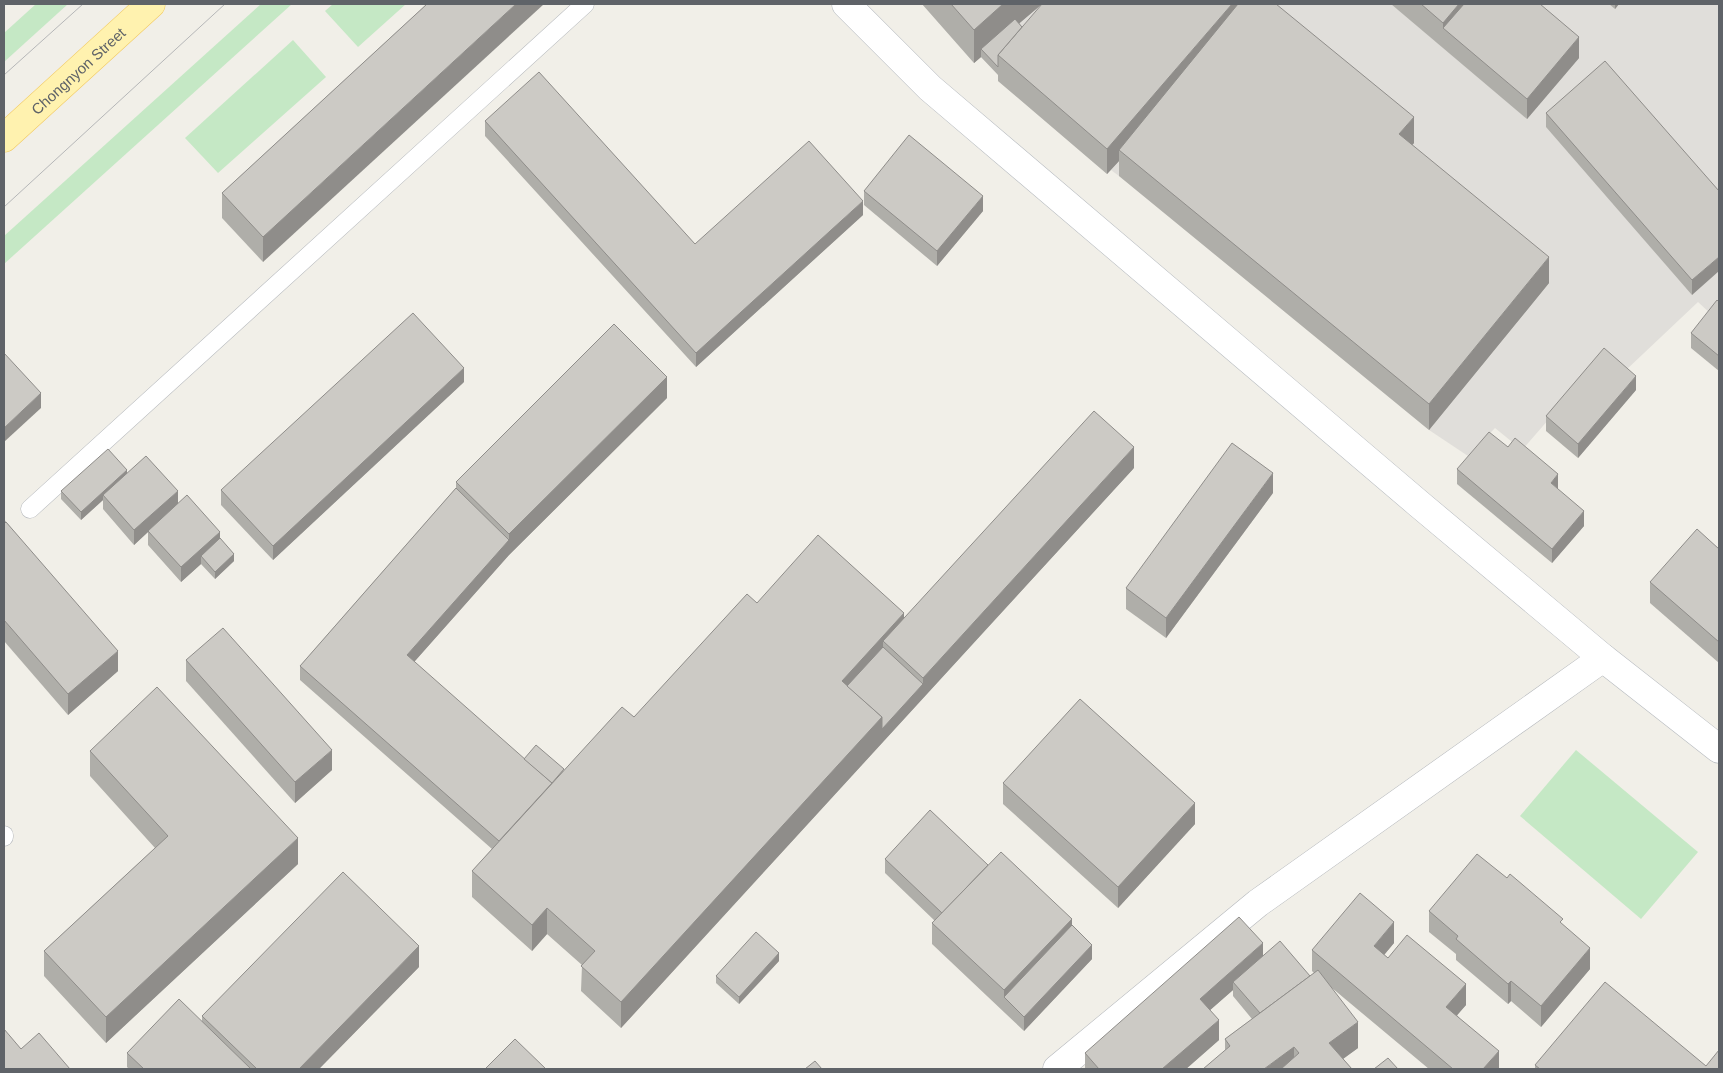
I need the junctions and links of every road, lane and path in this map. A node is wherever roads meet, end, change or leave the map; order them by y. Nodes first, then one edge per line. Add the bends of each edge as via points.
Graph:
1 (151, 4) edge
2 (585, 4) edge
3 (846, 4) edge
4 (4, 138) edge
5 (30, 509) dead end
6 (1603, 658) junction
7 (1719, 749) edge
8 (1057, 1069) edge

1 - 4 main road, Chongnyon Street
2 - 5 lane
3 - 6 street via 938,94
6 - 7 street
6 - 8 street via 1258,903

